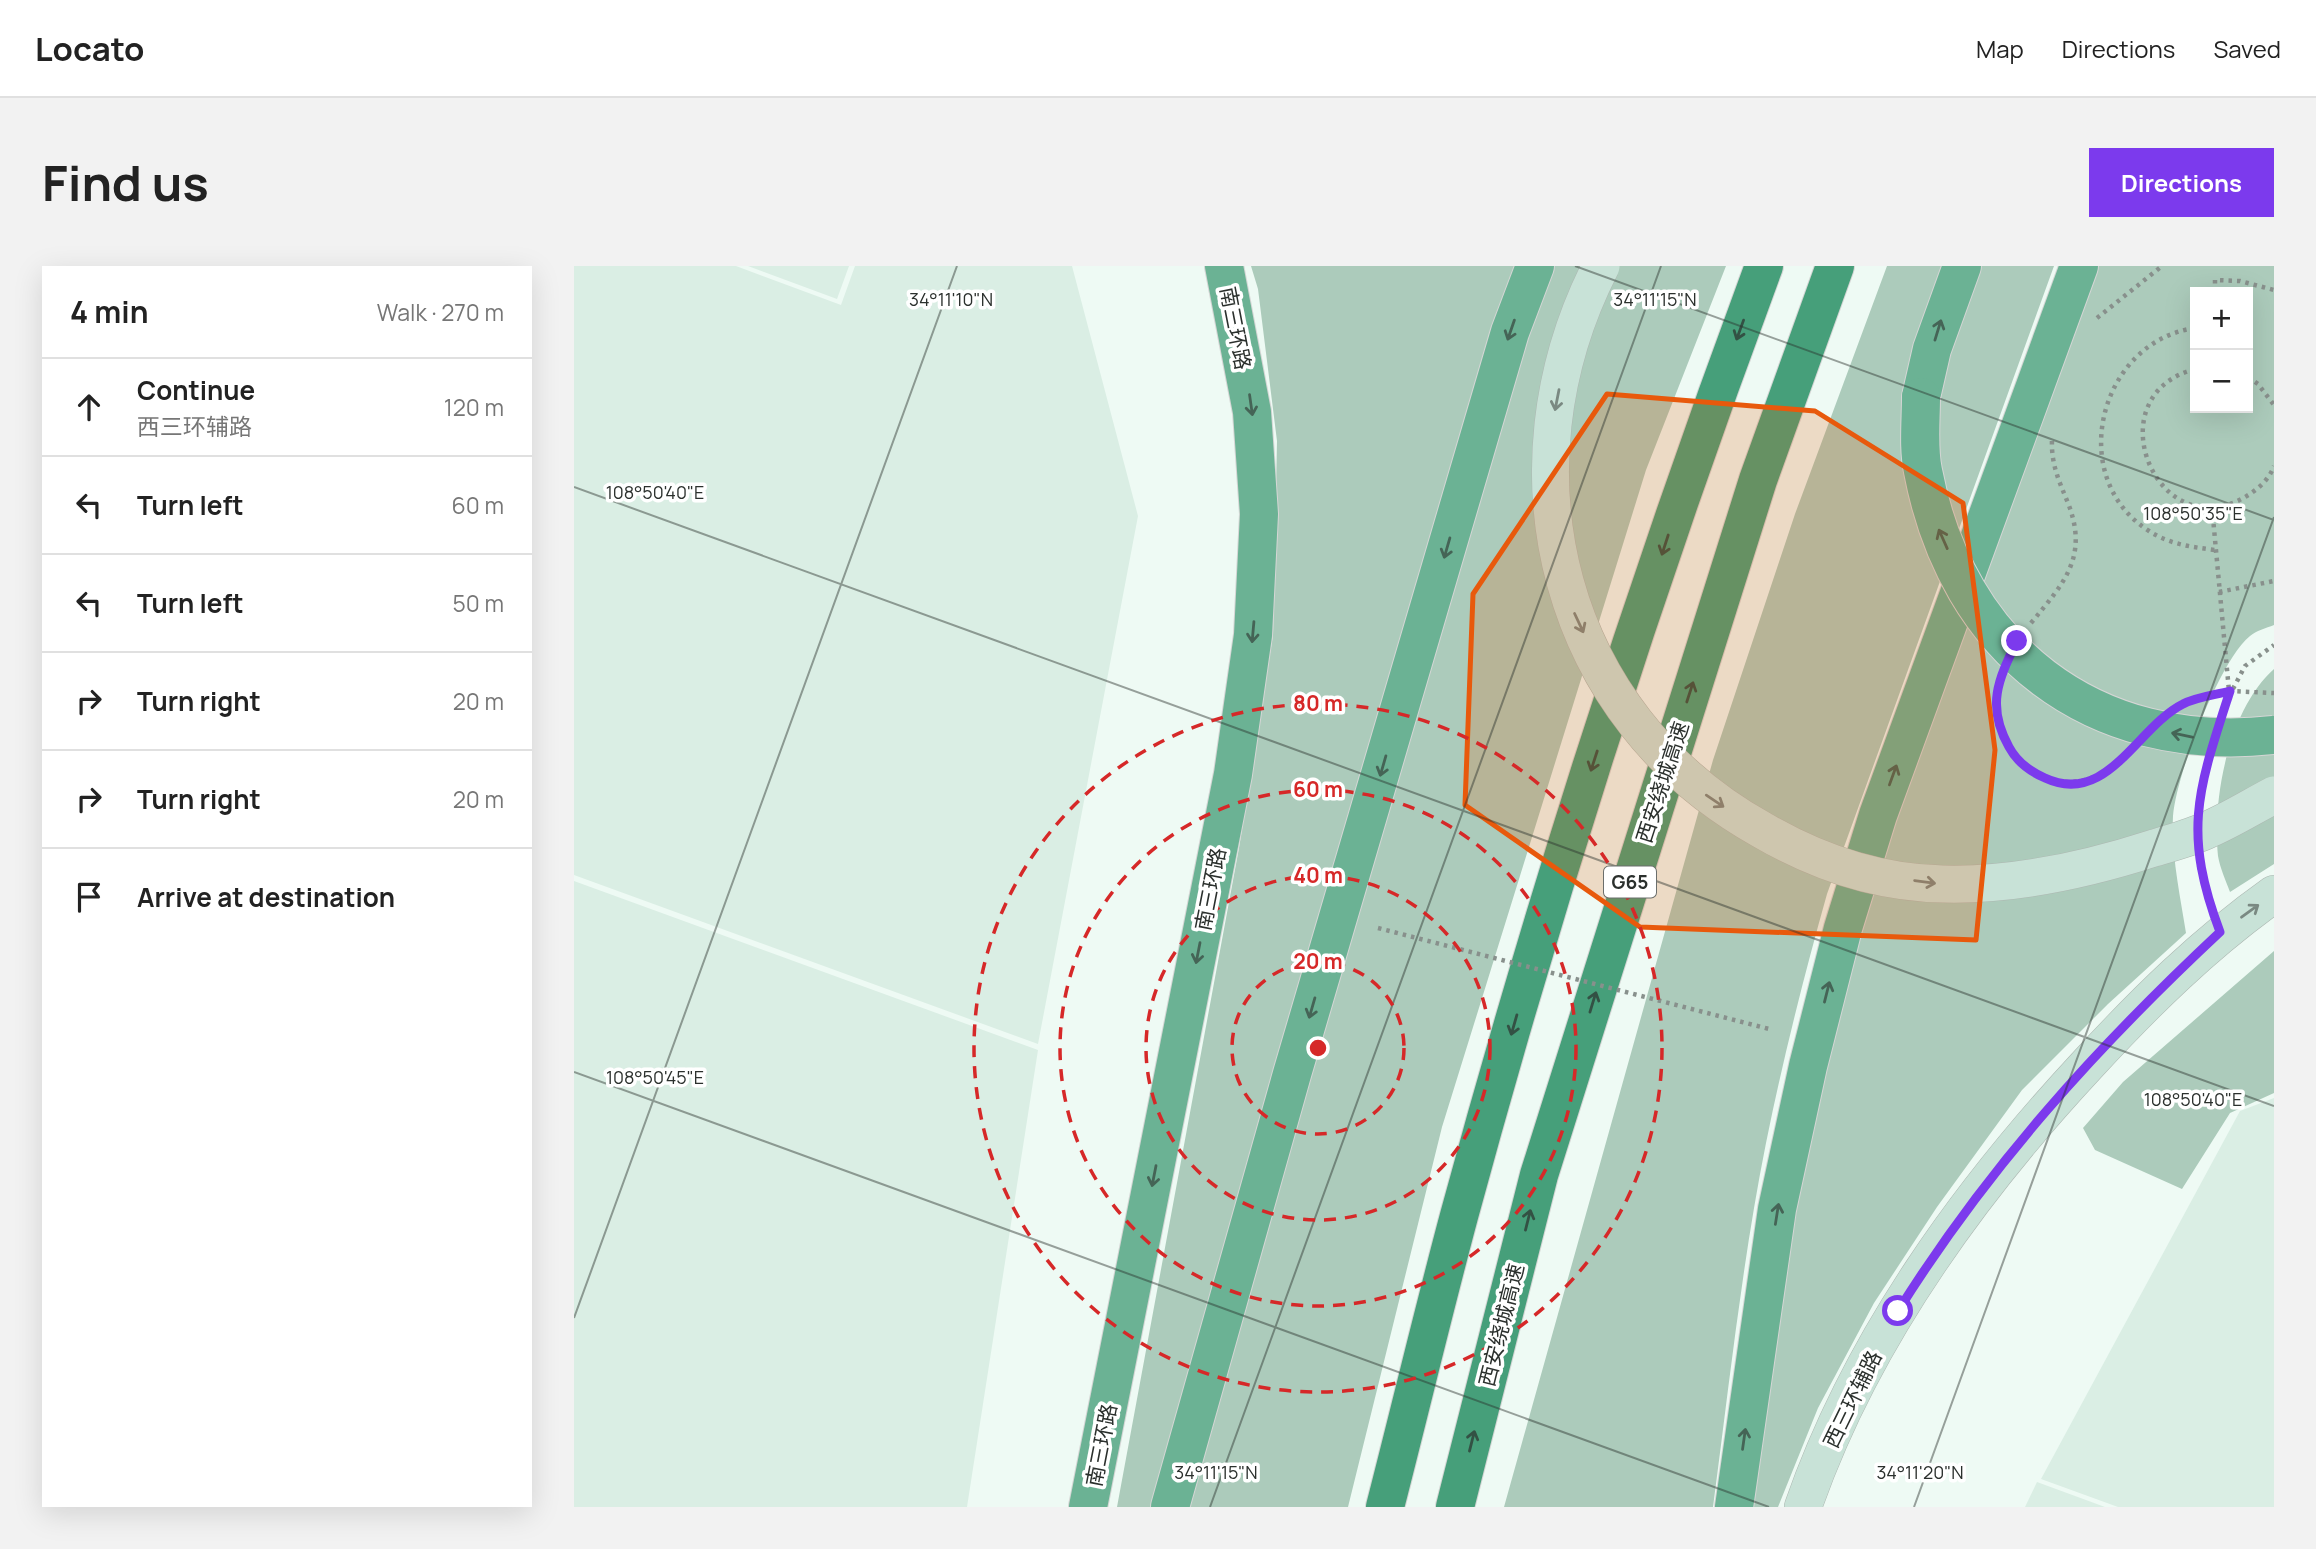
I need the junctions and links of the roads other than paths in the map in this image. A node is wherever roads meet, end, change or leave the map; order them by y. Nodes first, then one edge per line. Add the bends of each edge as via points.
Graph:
1 (1224, 266) edge
2 (1535, 266) edge
3 (1601, 266) edge
4 (1764, 266) edge
5 (1835, 266) edge
6 (1962, 266) edge
7 (2080, 266) edge
8 (2274, 735) edge
9 (2274, 795) edge
10 (2274, 894) edge
11 (1088, 1507) edge
12 (1170, 1507) edge
13 (1385, 1507) edge
14 (1455, 1507) edge
15 (1734, 1507) edge
16 (1802, 1507) edge

1 -> 11 highway, 南三环路 via 1252,412 1259,514 1253,635 1233,774
2 -> 12 highway via 1502,359
3 -> 9 main road, bridge via 1564,363 1553,420 1555,546 1571,606 1603,675 1652,744 1709,797 1804,854 1868,875 1941,884 2006,882 2097,866 2204,832
4 -> 13 highway via 1695,451 1562,862 1459,1215
14 -> 5 highway, 西安绕城高速 / G65 via 1539,1175 1758,480
8 -> 6 highway, bridge via 2194,738 2137,726 2092,709 2054,686 1980,615 1934,520 1922,467 1921,397 1932,349
15 -> 7 highway via 1777,1209 1843,928 1878,815
16 -> 10 main road, 西三环辅路 via 1857,1383 1947,1234 1984,1184 2113,1037 2220,932

